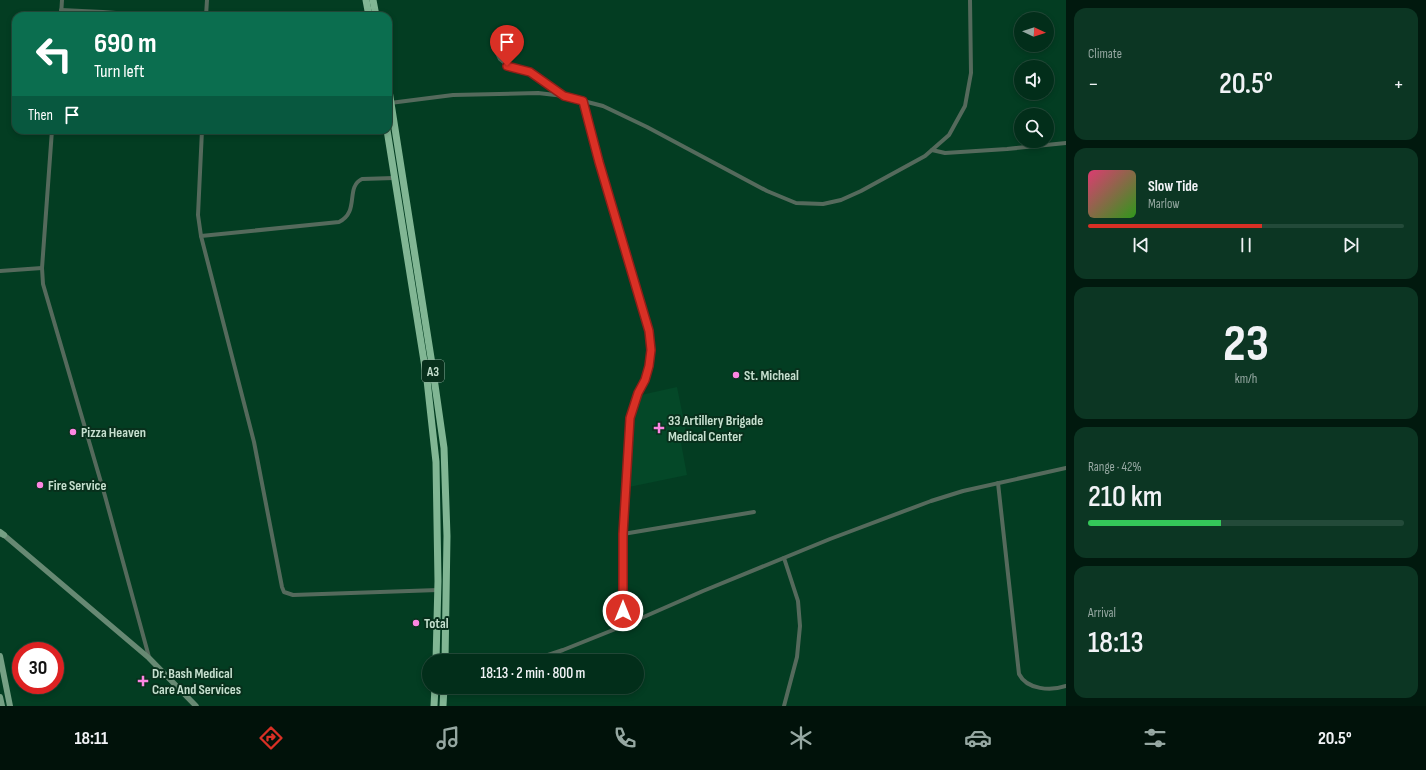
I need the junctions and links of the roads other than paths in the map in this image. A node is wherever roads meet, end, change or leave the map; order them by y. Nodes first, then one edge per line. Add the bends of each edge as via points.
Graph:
1 (62, 0) edge
2 (207, 0) edge
3 (366, 0) edge
4 (373, 0) edge
5 (970, 0) edge
6 (61, 10) joint
7 (104, 12) edge
8 (206, 12) edge
9 (368, 12) edge
10 (375, 12) edge
11 (494, 40) dead end
12 (564, 96) junction
13 (583, 101) junction
14 (392, 103) edge
15 (392, 120) edge
16 (52, 134) edge
17 (202, 134) edge
18 (388, 134) edge
19 (1066, 142) edge
20 (932, 150) junction
21 (394, 178) junction
22 (403, 211) junction
23 (201, 236) junction
24 (42, 268) junction
25 (0, 271) edge
26 (431, 380) junction
27 (1066, 468) edge
28 (998, 483) junction
29 (754, 512) dead end
30 (1, 534) edge
31 (623, 534) junction
32 (784, 558) junction
33 (438, 590) junction
34 (447, 590) junction
35 (623, 626) junction
36 (436, 654) edge
37 (445, 654) edge
38 (551, 654) edge
39 (0, 656) edge
40 (149, 658) junction
41 (1066, 686) edge
42 (435, 694) edge
43 (445, 694) edge
44 (0, 697) edge
45 (2, 706) edge
46 (10, 706) edge
47 (196, 706) edge
48 (434, 706) edge
49 (443, 706) edge
50 (784, 706) edge

1 - 6 street
2 - 8 street
3 - 9 highway
4 - 10 highway
5 - 20 street via 971,73 965,106 949,135
6 - 7 street
11 - 12 street via 500,59 507,66 533,74
12 - 13 street
12 - 14 street via 538,93 453,95
13 - 20 street via 603,106 796,203 823,204 841,200 867,188
13 - 31 street via 649,331 651,350 647,373 630,418
15 - 22 highway, A3
16 - 24 street
17 - 23 street via 198,215
18 - 21 highway, A3
19 - 20 street via 945,153
21 - 22 highway, A3
21 - 23 street via 358,181 354,188 350,212 339,222
22 - 26 highway, A3
23 - 33 street via 254,442 284,592 293,595
24 - 25 street
24 - 40 street via 43,284
26 - 33 highway, A3 via 436,462
26 - 34 highway, A3 via 444,448
27 - 28 street
28 - 32 street via 930,501
28 - 41 street via 1022,680 1042,688
29 - 31 street
30 - 40 street
31 - 35 street
32 - 35 street
32 - 50 street via 798,601 800,626 797,657
33 - 34 highway
33 - 36 highway, A3
34 - 37 highway, A3
35 - 38 street
39 - 46 main road
40 - 47 street
42 - 48 highway
43 - 49 highway
44 - 45 main road

